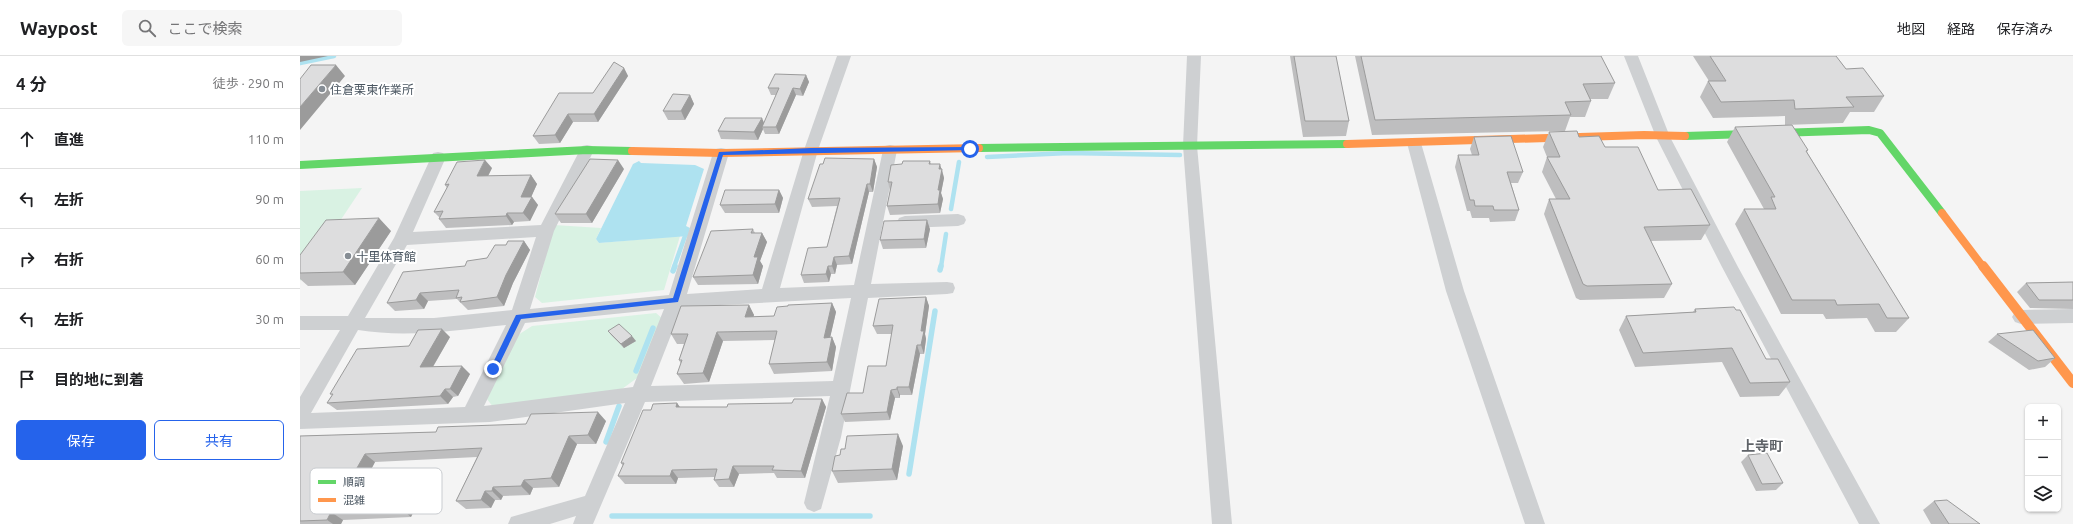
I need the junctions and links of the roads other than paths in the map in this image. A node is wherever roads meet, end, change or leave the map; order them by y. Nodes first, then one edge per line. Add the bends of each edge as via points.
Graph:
1 (844, 56) edge
2 (1194, 56) edge
3 (1631, 56) edge
4 (1664, 137) junction
5 (1414, 143) junction
6 (1190, 146) junction
7 (587, 150) junction
8 (811, 150) junction
9 (890, 150) junction
10 (721, 153) junction
11 (438, 157) junction
12 (300, 164) edge
13 (958, 220) dead end
14 (874, 223) junction
15 (546, 231) junction
16 (402, 239) junction
17 (947, 288) dead end
18 (860, 292) junction
19 (769, 296) junction
20 (676, 301) junction
21 (2073, 316) edge
22 (519, 317) junction
23 (2021, 317) junction
24 (354, 322) junction
25 (300, 323) edge
26 (2073, 382) edge
27 (841, 388) junction
28 (638, 394) junction
29 (300, 414) edge
30 (471, 414) junction
31 (300, 421) edge
32 (591, 503) junction
33 (814, 503) dead end
34 (518, 524) edge
35 (583, 524) edge
36 (1222, 524) edge
37 (1535, 524) edge
38 (1870, 524) edge

1 - 8 street
2 - 6 street
3 - 4 street
4 - 5 street via 1644,135
4 - 23 street via 1869,130 1880,133
4 - 38 street via 1730,267
5 - 6 street
5 - 37 street via 1455,292
6 - 9 street
6 - 36 street
7 - 10 street
7 - 11 street
7 - 15 street
8 - 9 street
8 - 10 street
8 - 19 street
9 - 14 street
10 - 20 street
11 - 12 street
11 - 16 street
13 - 14 street
14 - 18 street
15 - 16 street
15 - 22 street
16 - 24 street
17 - 18 street
18 - 19 street
18 - 27 street
19 - 20 street
20 - 22 street
20 - 28 street
21 - 23 street
22 - 24 street via 434,325 375,326
22 - 30 street
23 - 26 street
24 - 25 street
24 - 29 street
27 - 28 street
27 - 33 street
28 - 30 street via 490,414
28 - 32 street
30 - 31 street
32 - 34 street
32 - 35 street

